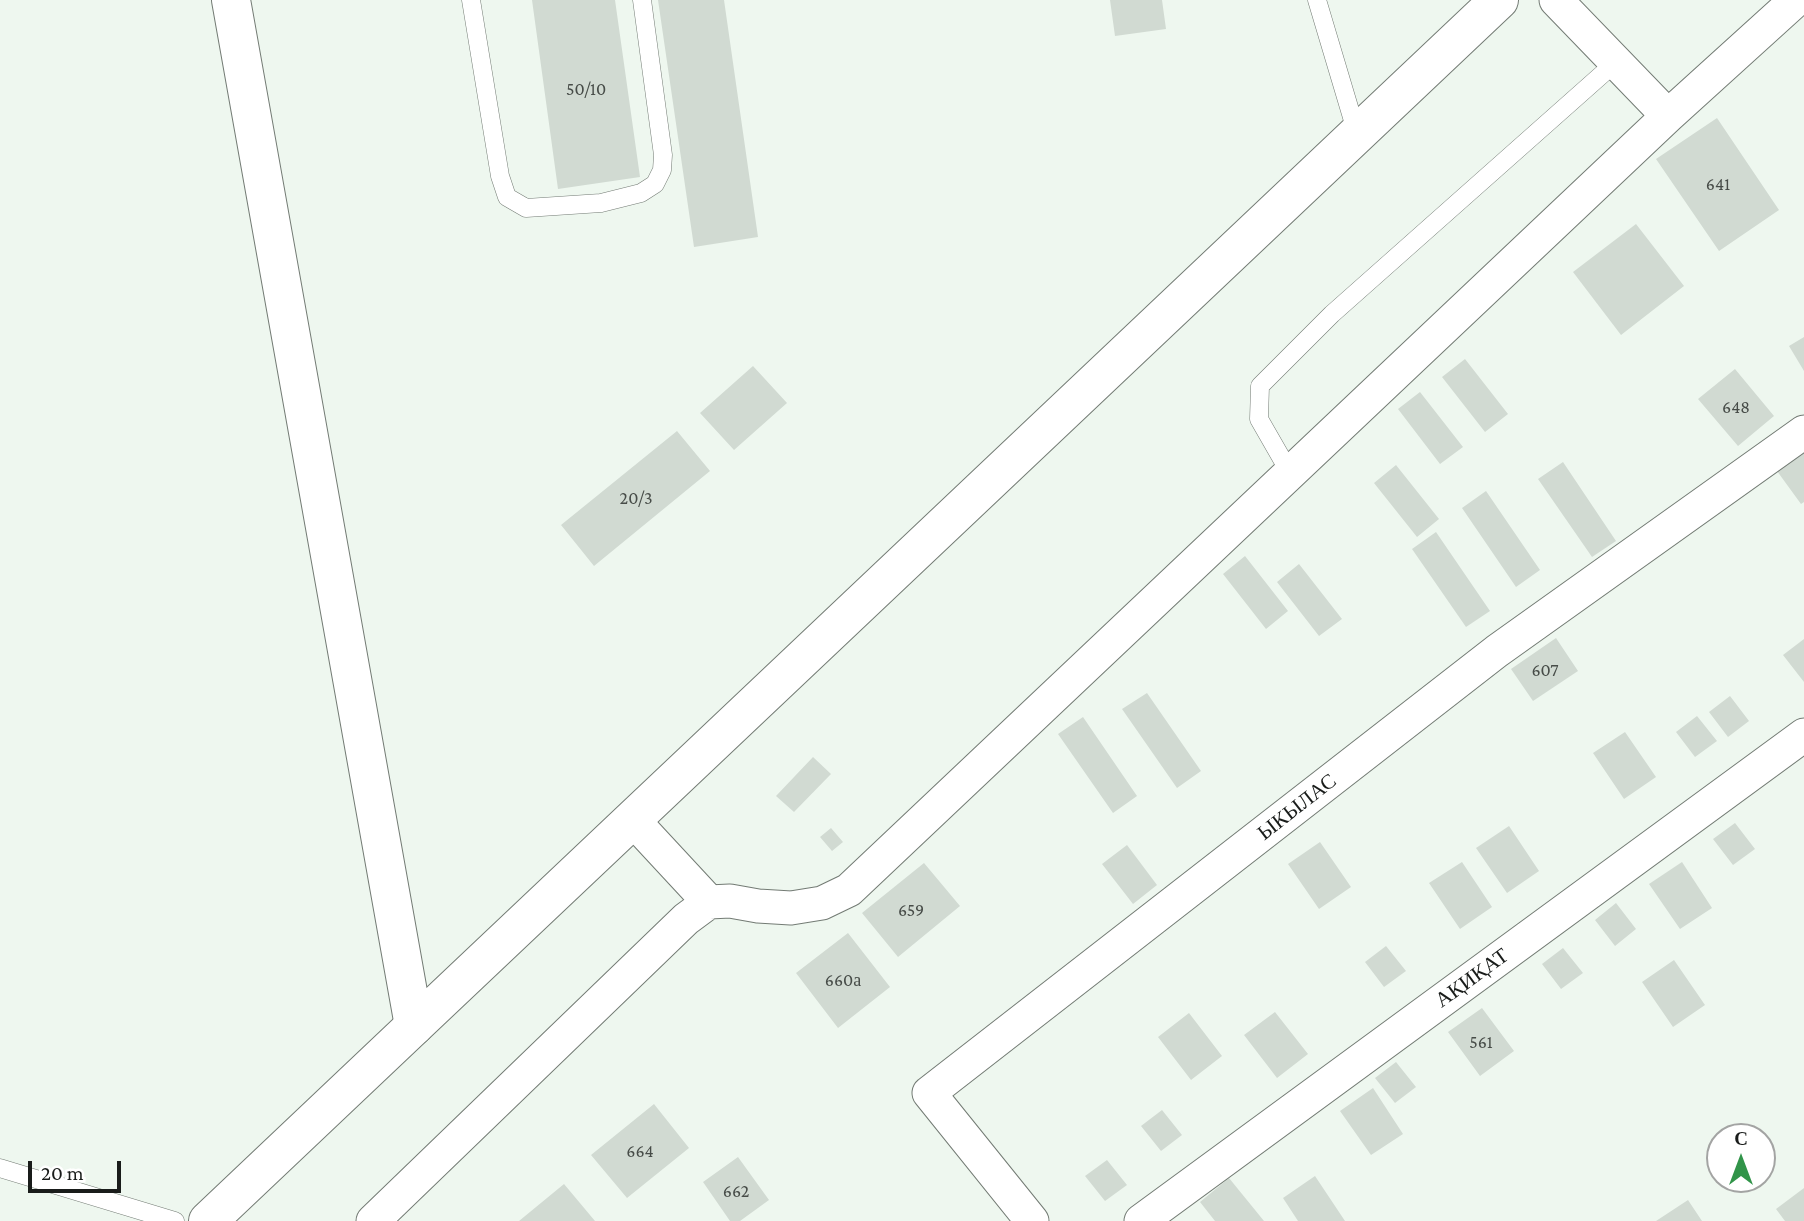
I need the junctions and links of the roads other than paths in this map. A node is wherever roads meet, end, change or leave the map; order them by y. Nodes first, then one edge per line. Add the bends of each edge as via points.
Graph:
1 (231, 0) edge
2 (471, 0) edge
3 (642, 0) edge
4 (1317, 0) edge
5 (1499, 0) edge
6 (1556, 0) edge
7 (1796, 0) edge
8 (1616, 62) junction
9 (1668, 116) junction
10 (1357, 134) junction
11 (1804, 432) edge
12 (1290, 473) junction
13 (1804, 734) edge
14 (632, 819) junction
15 (709, 902) junction
16 (414, 1026) junction
17 (0, 1168) edge
18 (175, 1221) edge
19 (208, 1221) edge
20 (373, 1221) edge
21 (1032, 1221) edge
22 (1141, 1221) edge

1 - 16 main road
2 - 3 lane via 500,176 507,197 526,208 601,203 641,193 655,184 663,155
4 - 10 lane
5 - 10 main road
6 - 8 street
7 - 9 street
8 - 9 street
8 - 12 lane via 1332,314 1260,386 1259,419
9 - 12 street
10 - 14 main road
11 - 21 street, ЫКЫЛАС via 1497,651 929,1093
12 - 15 street via 849,891 822,903 791,908
13 - 22 street, АҚИҚАТ
14 - 15 street
14 - 16 main road
15 - 20 street via 686,919
16 - 19 main road
17 - 18 lane

